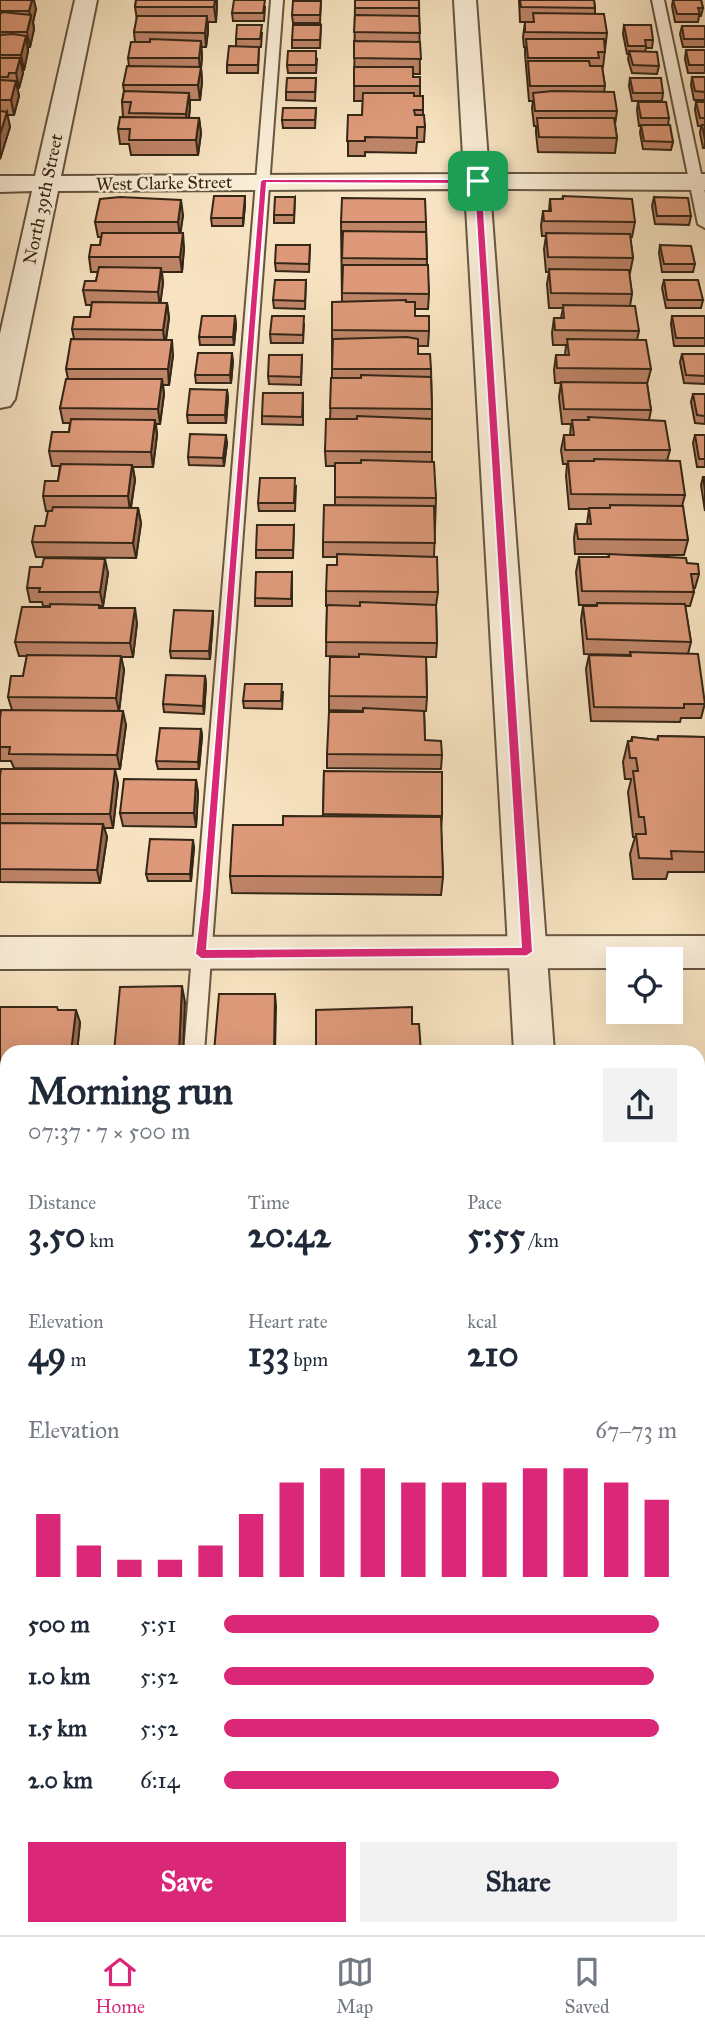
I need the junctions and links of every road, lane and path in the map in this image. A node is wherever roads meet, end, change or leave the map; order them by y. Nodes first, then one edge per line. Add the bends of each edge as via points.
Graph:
1 (86, 0) edge
2 (278, 0) edge
3 (465, 0) edge
4 (658, 0) edge
5 (263, 181) junction
6 (478, 181) junction
7 (701, 182) edge
8 (0, 184) edge
9 (46, 184) junction
10 (705, 224) edge
11 (0, 398) edge
12 (527, 952) junction
13 (705, 952) edge
14 (0, 953) edge
15 (201, 954) junction
16 (194, 1045) edge
17 (534, 1045) edge

1 - 9 street, North 39th Street
2 - 5 lane
3 - 6 street
4 - 7 lane
5 - 6 street, West Clarke Street
5 - 9 street, West Clarke Street
5 - 15 lane
6 - 7 street, West Clarke Street
6 - 12 street
7 - 10 lane
8 - 9 street, West Clarke Street
9 - 11 street, North 39th Street
12 - 13 street
12 - 15 street
12 - 17 street
14 - 15 street
15 - 16 lane

